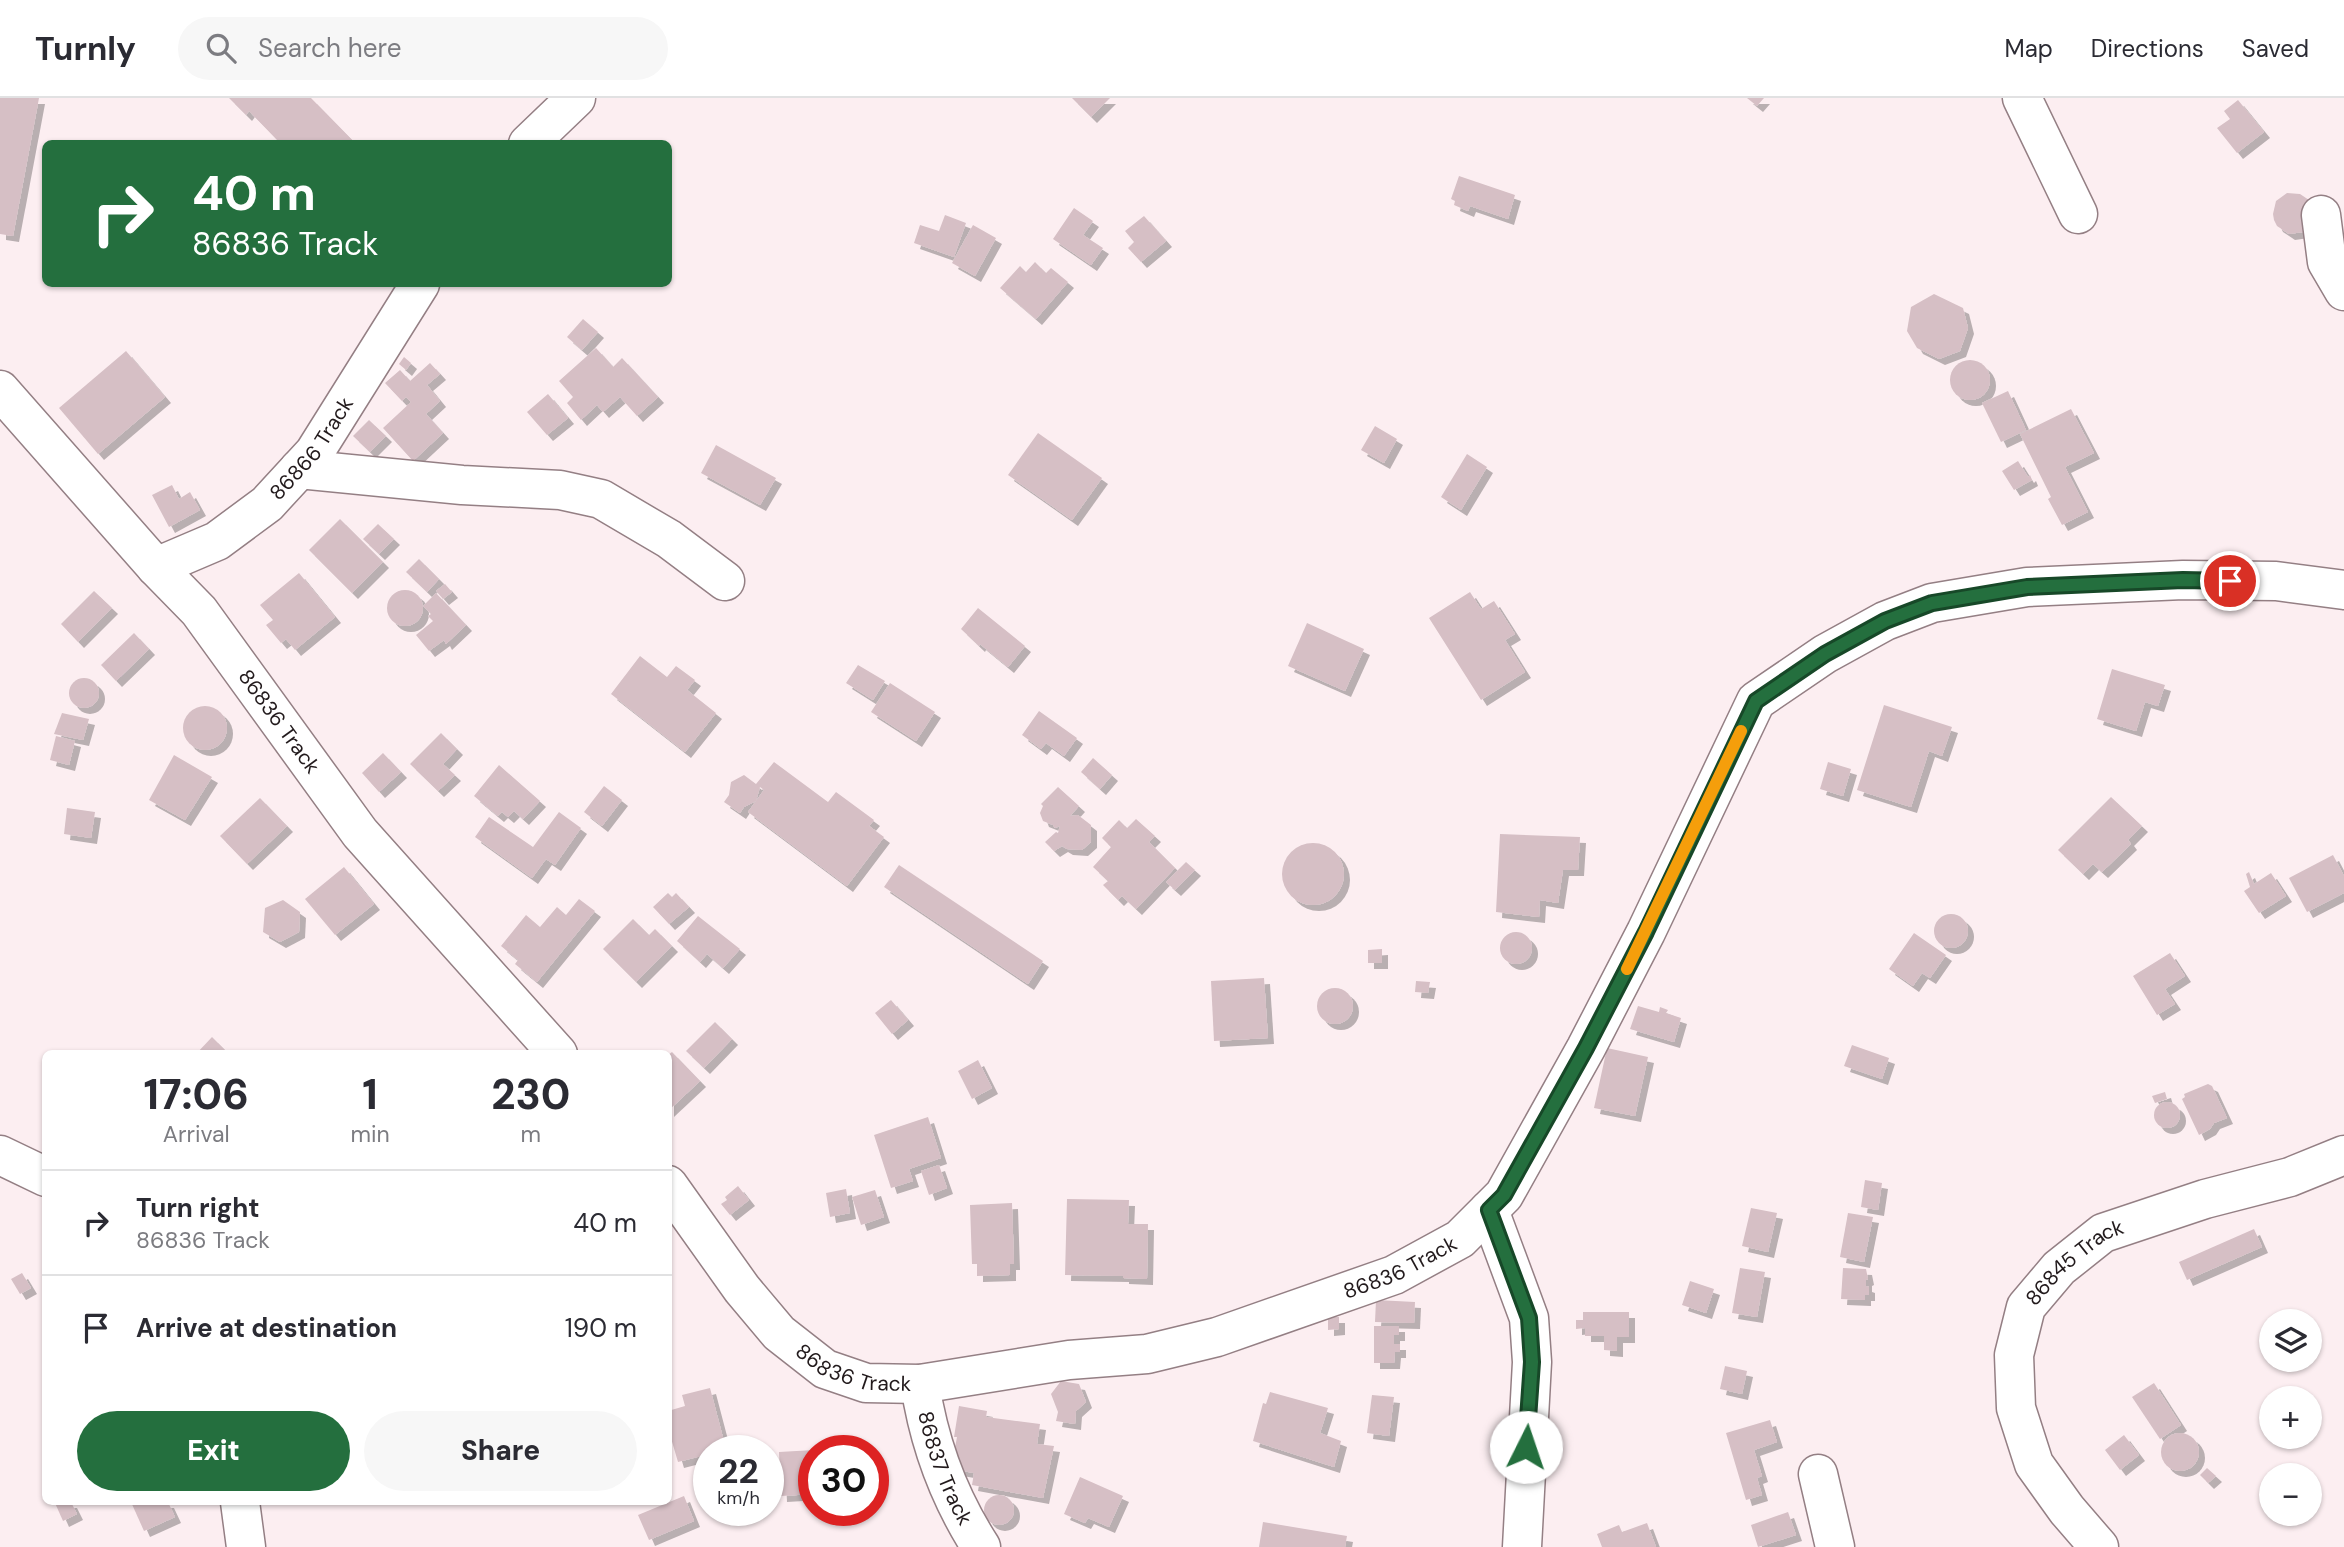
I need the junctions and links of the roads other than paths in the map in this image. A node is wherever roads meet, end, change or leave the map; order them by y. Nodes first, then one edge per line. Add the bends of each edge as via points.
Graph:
1 (576, 98) edge
2 (2022, 98) edge
3 (532, 140) edge
4 (2078, 215) dead end
5 (2321, 215) dead end
6 (419, 287) edge
7 (2344, 291) edge
8 (0, 390) edge
9 (299, 469) junction
10 (156, 567) junction
11 (725, 581) dead end
12 (2344, 590) edge
13 (554, 1050) edge
14 (0, 1155) edge
15 (2344, 1155) edge
16 (42, 1175) edge
17 (672, 1191) edge
18 (1489, 1210) junction
19 (920, 1384) junction
20 (1818, 1474) dead end
21 (240, 1505) edge
22 (247, 1547) edge
23 (981, 1547) edge
24 (1522, 1547) edge
25 (1835, 1547) edge
26 (2099, 1547) edge

1 - 3 street
2 - 4 street
5 - 7 street via 2327,262
6 - 9 street, 86866 Track via 314,453
8 - 10 street, 86836 Track
9 - 10 street, 86866 Track via 267,504 217,541
9 - 11 street via 560,490 601,499 668,539
10 - 13 street, 86836 Track via 199,611 360,833
12 - 18 street, 86836 Track via 2276,581 2183,580 2027,587 1932,603 1885,621 1825,654 1756,701 1586,1048 1504,1195
14 - 16 street
15 - 26 street, 86845 Track via 2290,1177 2103,1233 2059,1268 2026,1307 2014,1355 2016,1408 2034,1464
17 - 19 street, 86836 Track via 779,1333 825,1369 866,1383
18 - 19 street, 86836 Track via 1460,1239 1394,1275 1217,1338 1147,1354 1069,1360
18 - 24 street via 1529,1318 1532,1362
19 - 23 street, 86837 Track via 937,1459
20 - 25 street
21 - 22 street

